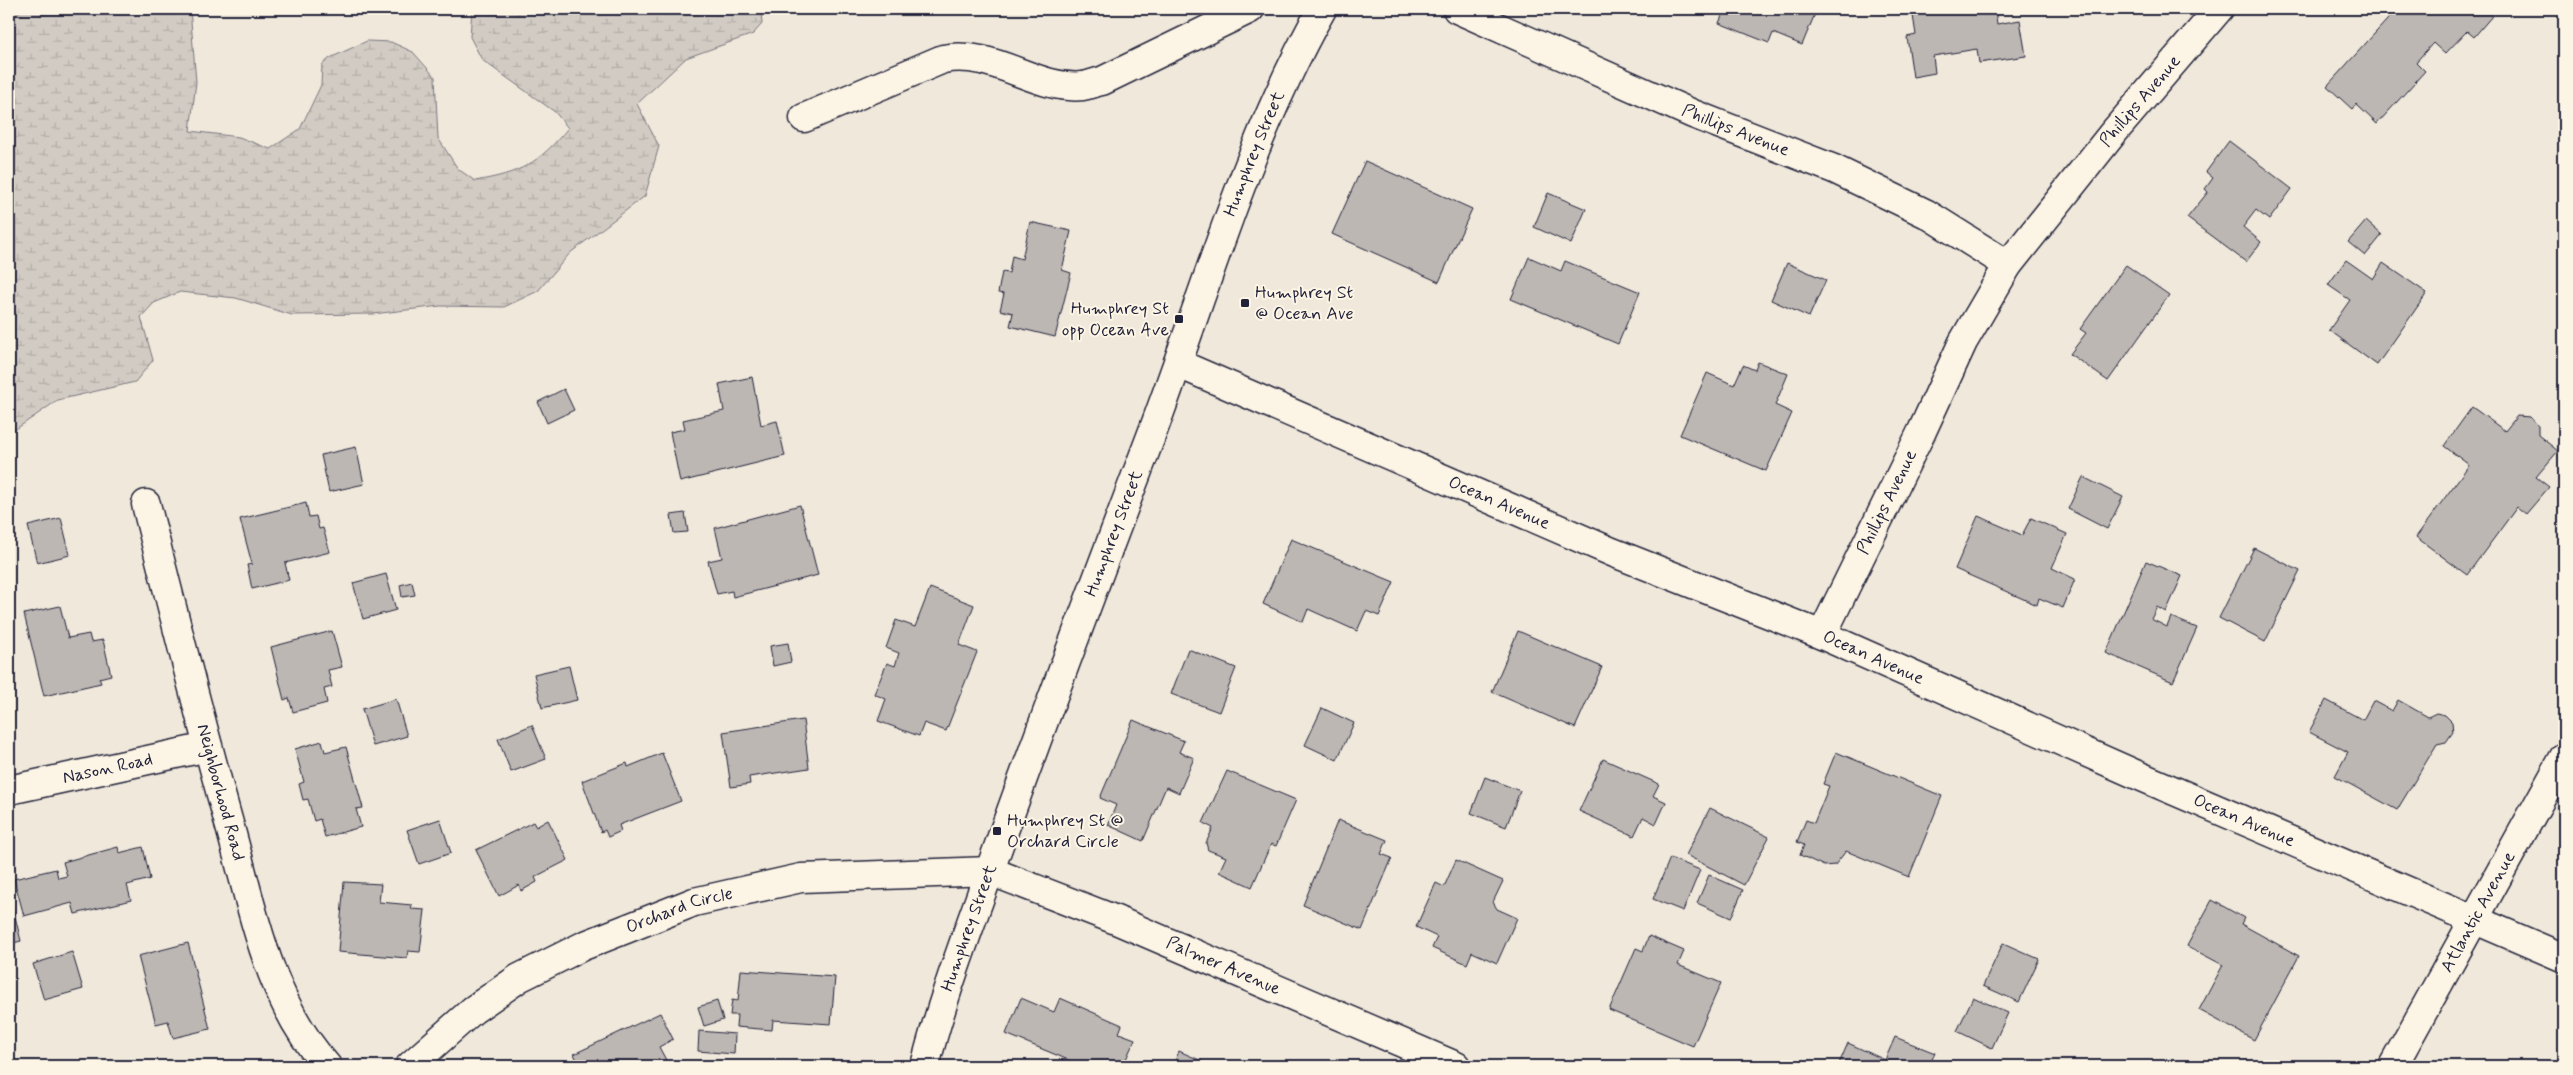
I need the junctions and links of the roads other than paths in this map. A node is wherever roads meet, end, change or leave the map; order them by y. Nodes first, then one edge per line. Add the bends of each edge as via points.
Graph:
1 (1250, 9) edge
2 (1322, 9) edge
3 (1457, 9) edge
4 (2219, 9) edge
5 (804, 118) dead end
6 (2008, 265) junction
7 (1179, 364) junction
8 (146, 504) dead end
9 (1822, 635) junction
10 (208, 747) junction
11 (2564, 757) edge
12 (9, 790) edge
13 (990, 871) junction
14 (2474, 919) junction
15 (2564, 958) edge
16 (327, 1066) edge
17 (410, 1066) edge
18 (925, 1066) edge
19 (1456, 1066) edge
20 (2393, 1066) edge

1 - 5 street via 1102,81 1083,86 1064,85 976,58 959,56 943,59
2 - 7 street, Humphrey Street via 1272,108 1232,210
3 - 6 street, Phillips Avenue via 1693,114 1834,169 1927,214
4 - 6 street, Phillips Avenue via 2141,98
6 - 9 street, Phillips Avenue via 1963,342
7 - 9 street, Ocean Avenue via 1612,552
7 - 13 street, Humphrey Street
8 - 10 street, Neighborhood Road
9 - 14 street, Ocean Avenue
10 - 12 street, Nason Road
10 - 16 street, Neighborhood Road via 267,959 286,1007 309,1046
11 - 14 street, Atlantic Avenue
13 - 17 street, Orchard Circle via 802,878 694,902 583,946 520,978 473,1010
13 - 18 street, Humphrey Street via 957,960
13 - 19 street, Palmer Avenue via 1116,920
14 - 15 street, Ocean Avenue
14 - 20 street, Atlantic Avenue

